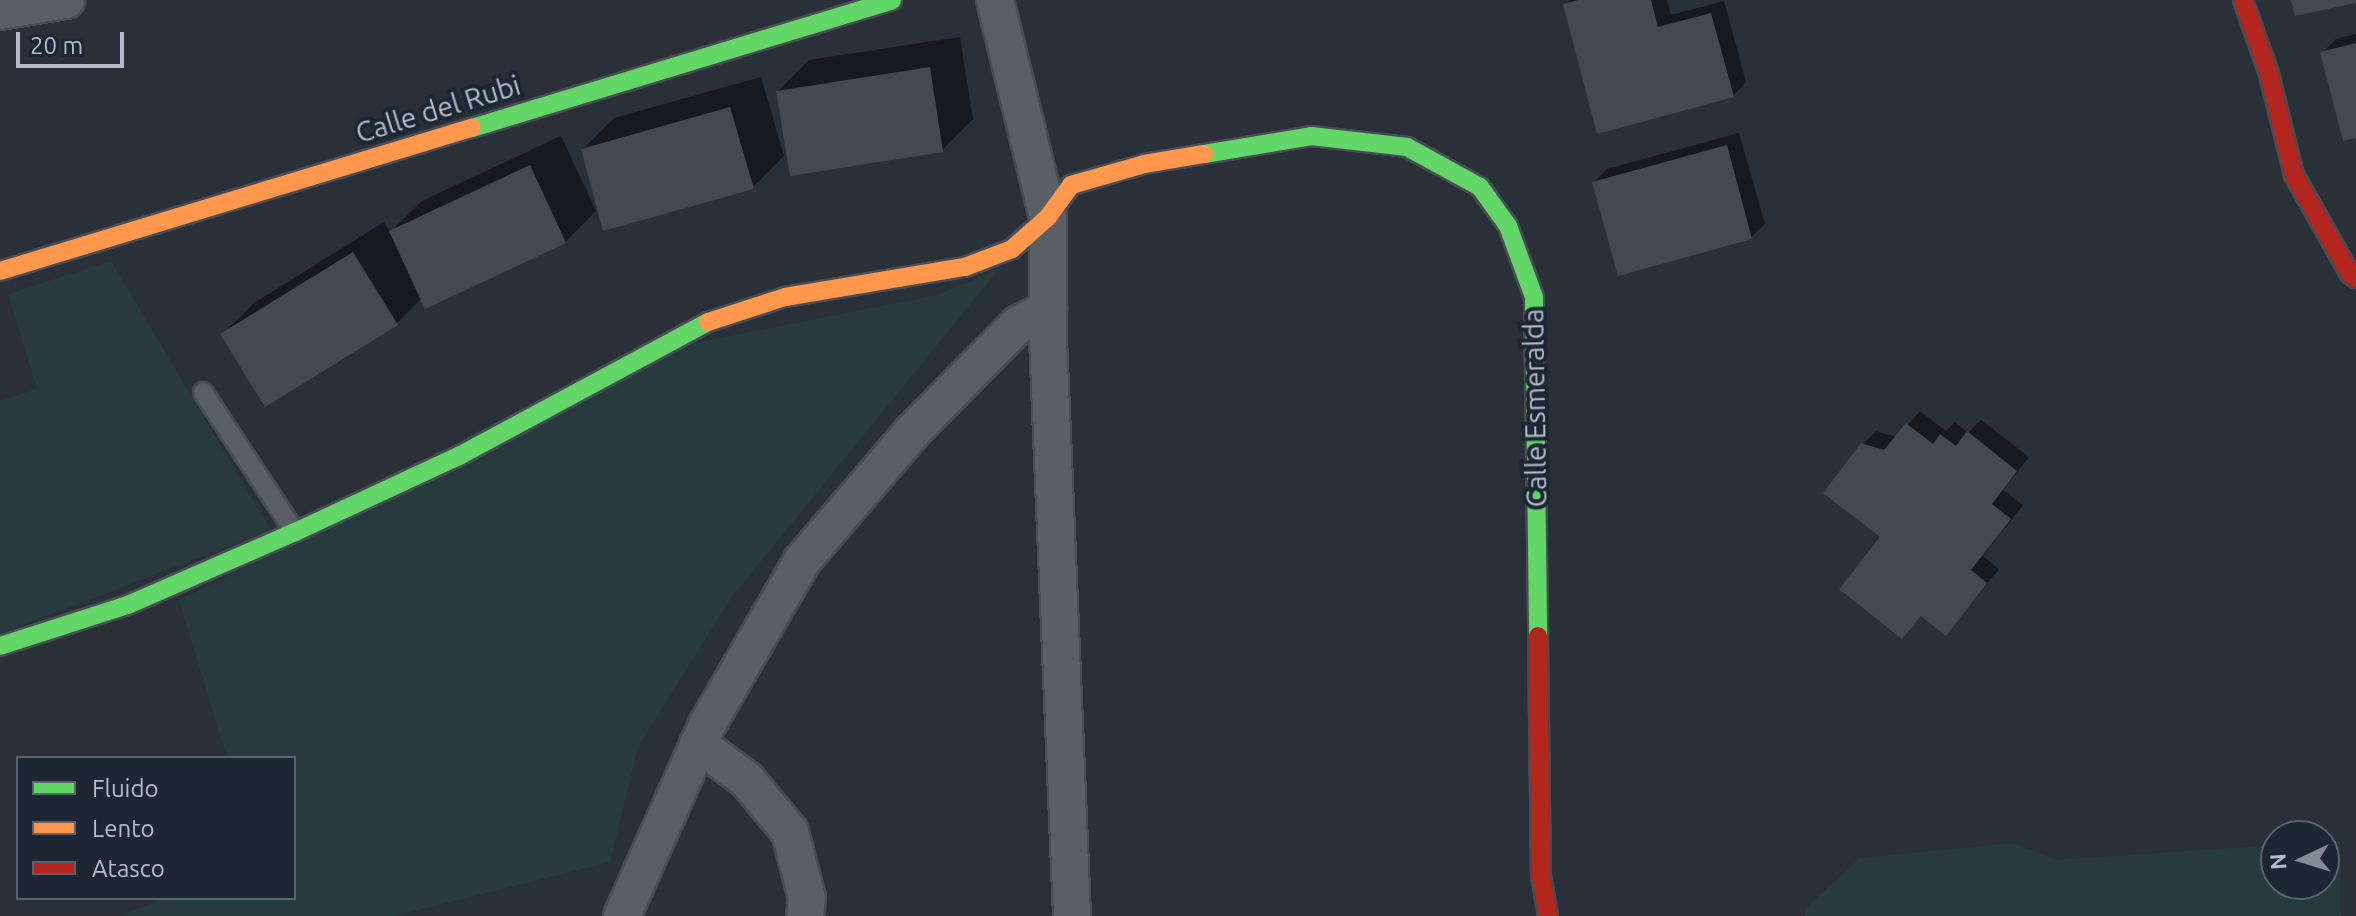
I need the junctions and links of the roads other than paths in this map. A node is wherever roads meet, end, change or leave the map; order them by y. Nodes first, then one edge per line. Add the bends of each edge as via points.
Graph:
1 (66, 0) edge
2 (892, 0) edge
3 (995, 0) edge
4 (2243, 0) edge
5 (0, 11) edge
6 (1048, 217) junction
7 (0, 271) edge
8 (2356, 278) edge
9 (1048, 309) junction
10 (203, 392) dead end
11 (295, 532) junction
12 (0, 646) edge
13 (698, 744) junction
14 (622, 916) edge
15 (805, 916) edge
16 (1072, 916) edge
17 (1548, 916) edge

1 - 5 street
2 - 7 street, Calle del Rubi
3 - 6 street
4 - 8 street via 2269,74 2294,175
6 - 9 street
6 - 11 street, Calle Esmeralda via 1012,249 965,267 785,297 712,320 459,456
6 - 17 street, Calle Esmeralda via 1071,185 1144,164 1311,136 1407,147 1480,187 1508,226 1534,297 1541,875
9 - 13 street via 1019,324 912,432 802,561
9 - 16 street
10 - 11 lane
11 - 12 street, Calle Esmeralda via 128,605
13 - 14 street
13 - 15 street via 747,780 790,832 807,898

